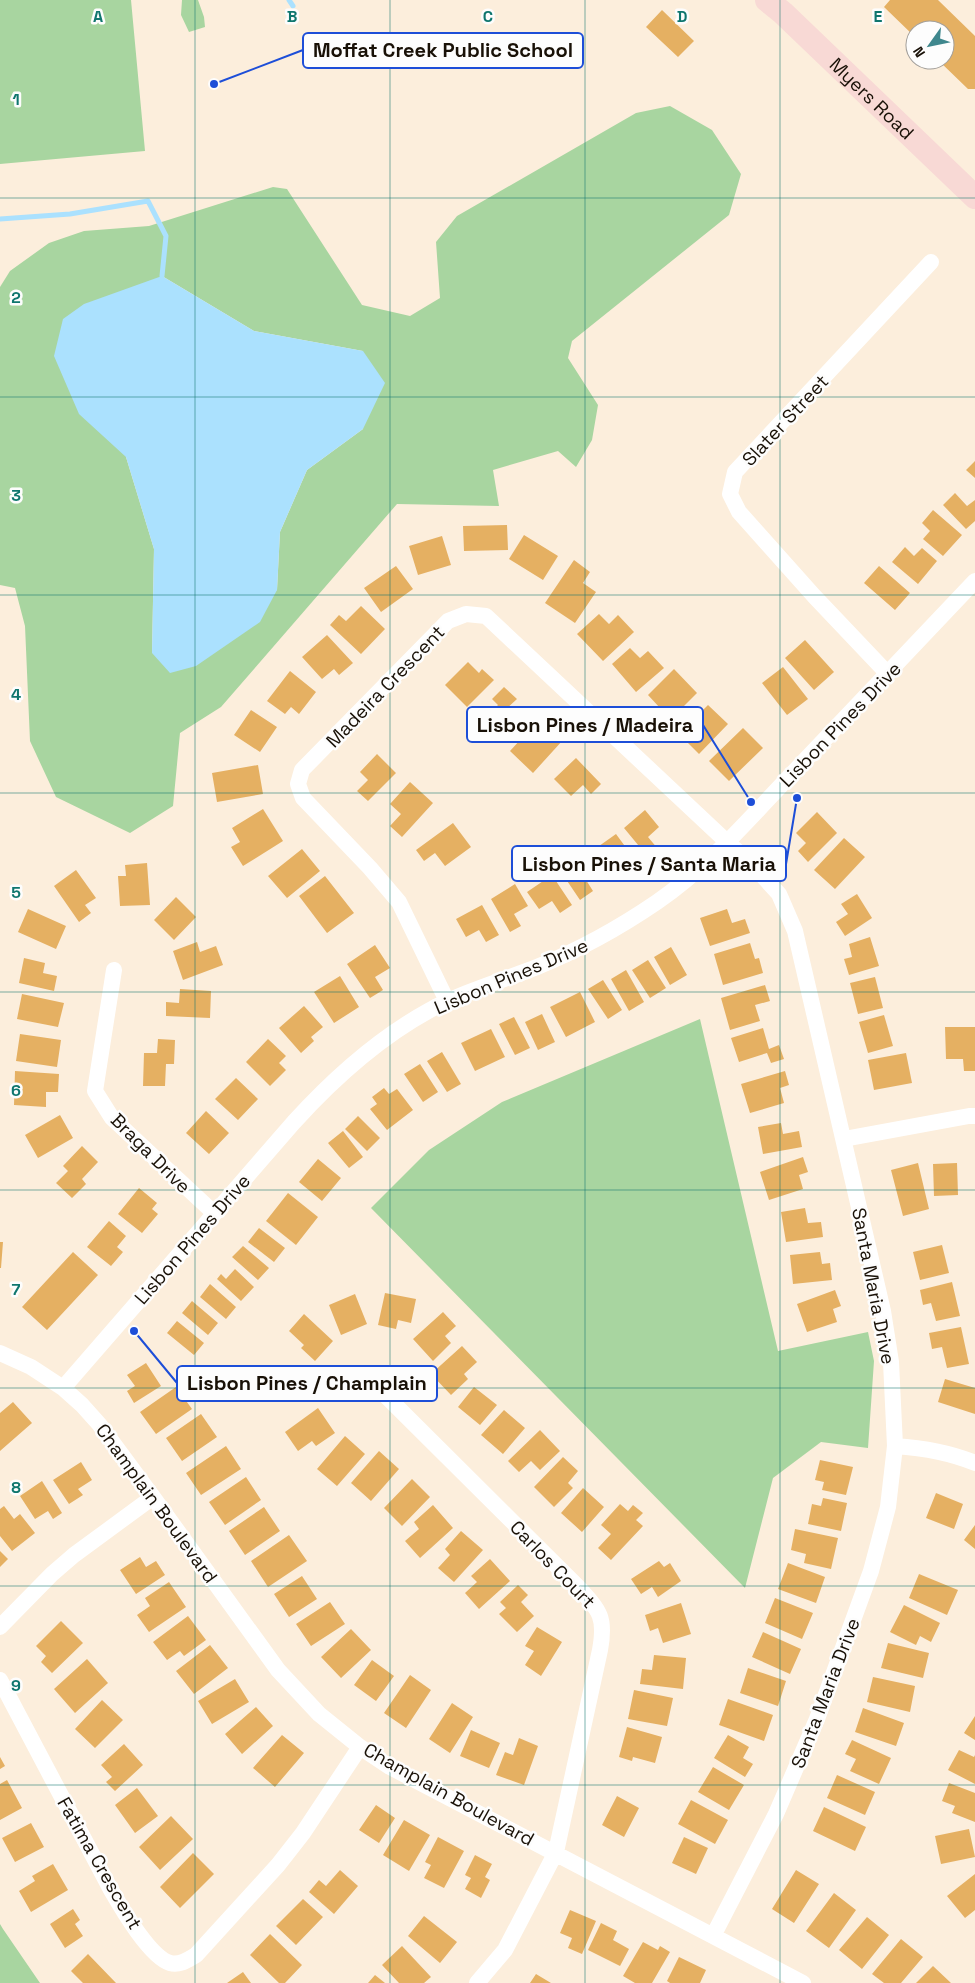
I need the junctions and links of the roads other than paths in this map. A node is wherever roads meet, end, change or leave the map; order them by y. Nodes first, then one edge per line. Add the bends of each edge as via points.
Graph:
1 (767, 0) edge
2 (975, 197) edge
3 (931, 262) dead end
4 (975, 581) edge
5 (888, 674) junction
6 (727, 842) junction
7 (114, 970) dead end
8 (447, 1001) junction
9 (975, 1116) edge
10 (844, 1139) junction
11 (214, 1213) junction
12 (0, 1353) edge
13 (375, 1385) dead end
14 (64, 1388) junction
15 (895, 1446) junction
16 (975, 1463) edge
17 (153, 1497) junction
18 (0, 1627) edge
19 (0, 1680) edge
20 (360, 1746) junction
21 (556, 1852) junction
22 (713, 1936) junction
23 (477, 1983) edge
24 (803, 1983) edge

1 - 2 main road, Myers Road
3 - 5 street, Slater Street via 735,472 730,494 739,512
4 - 5 street, Lisbon Pines Drive
5 - 6 street, Lisbon Pines Drive
6 - 8 street, Lisbon Pines Drive via 659,900 600,938 540,966
6 - 8 street, Madeira Crescent via 486,616 466,614 448,621 302,770 298,784 303,798 400,902
6 - 10 street, Santa Maria Drive via 779,894 795,931
7 - 11 street, Braga Drive via 94,1090 112,1118
8 - 11 street, Lisbon Pines Drive via 399,1029 326,1087
9 - 10 street
10 - 15 street, Santa Maria Drive via 883,1311 891,1362
11 - 14 street, Lisbon Pines Drive
12 - 14 street, Champlain Boulevard via 31,1367
13 - 21 street, Carlos Court via 578,1587 603,1622 600,1650
14 - 17 street, Champlain Boulevard via 99,1424
15 - 16 street via 955,1454
15 - 22 street, Santa Maria Drive via 888,1507 872,1571 817,1719 776,1814
17 - 18 street via 74,1554
17 - 20 street, Champlain Boulevard via 278,1670 319,1714
19 - 20 street, Fatima Crescent via 111,1890 156,1956 172,1964 185,1962 196,1955 278,1865
20 - 21 street, Champlain Boulevard via 390,1767
21 - 22 street, Champlain Boulevard
21 - 23 street, Carlos Court via 505,1950
22 - 24 street, Champlain Boulevard

